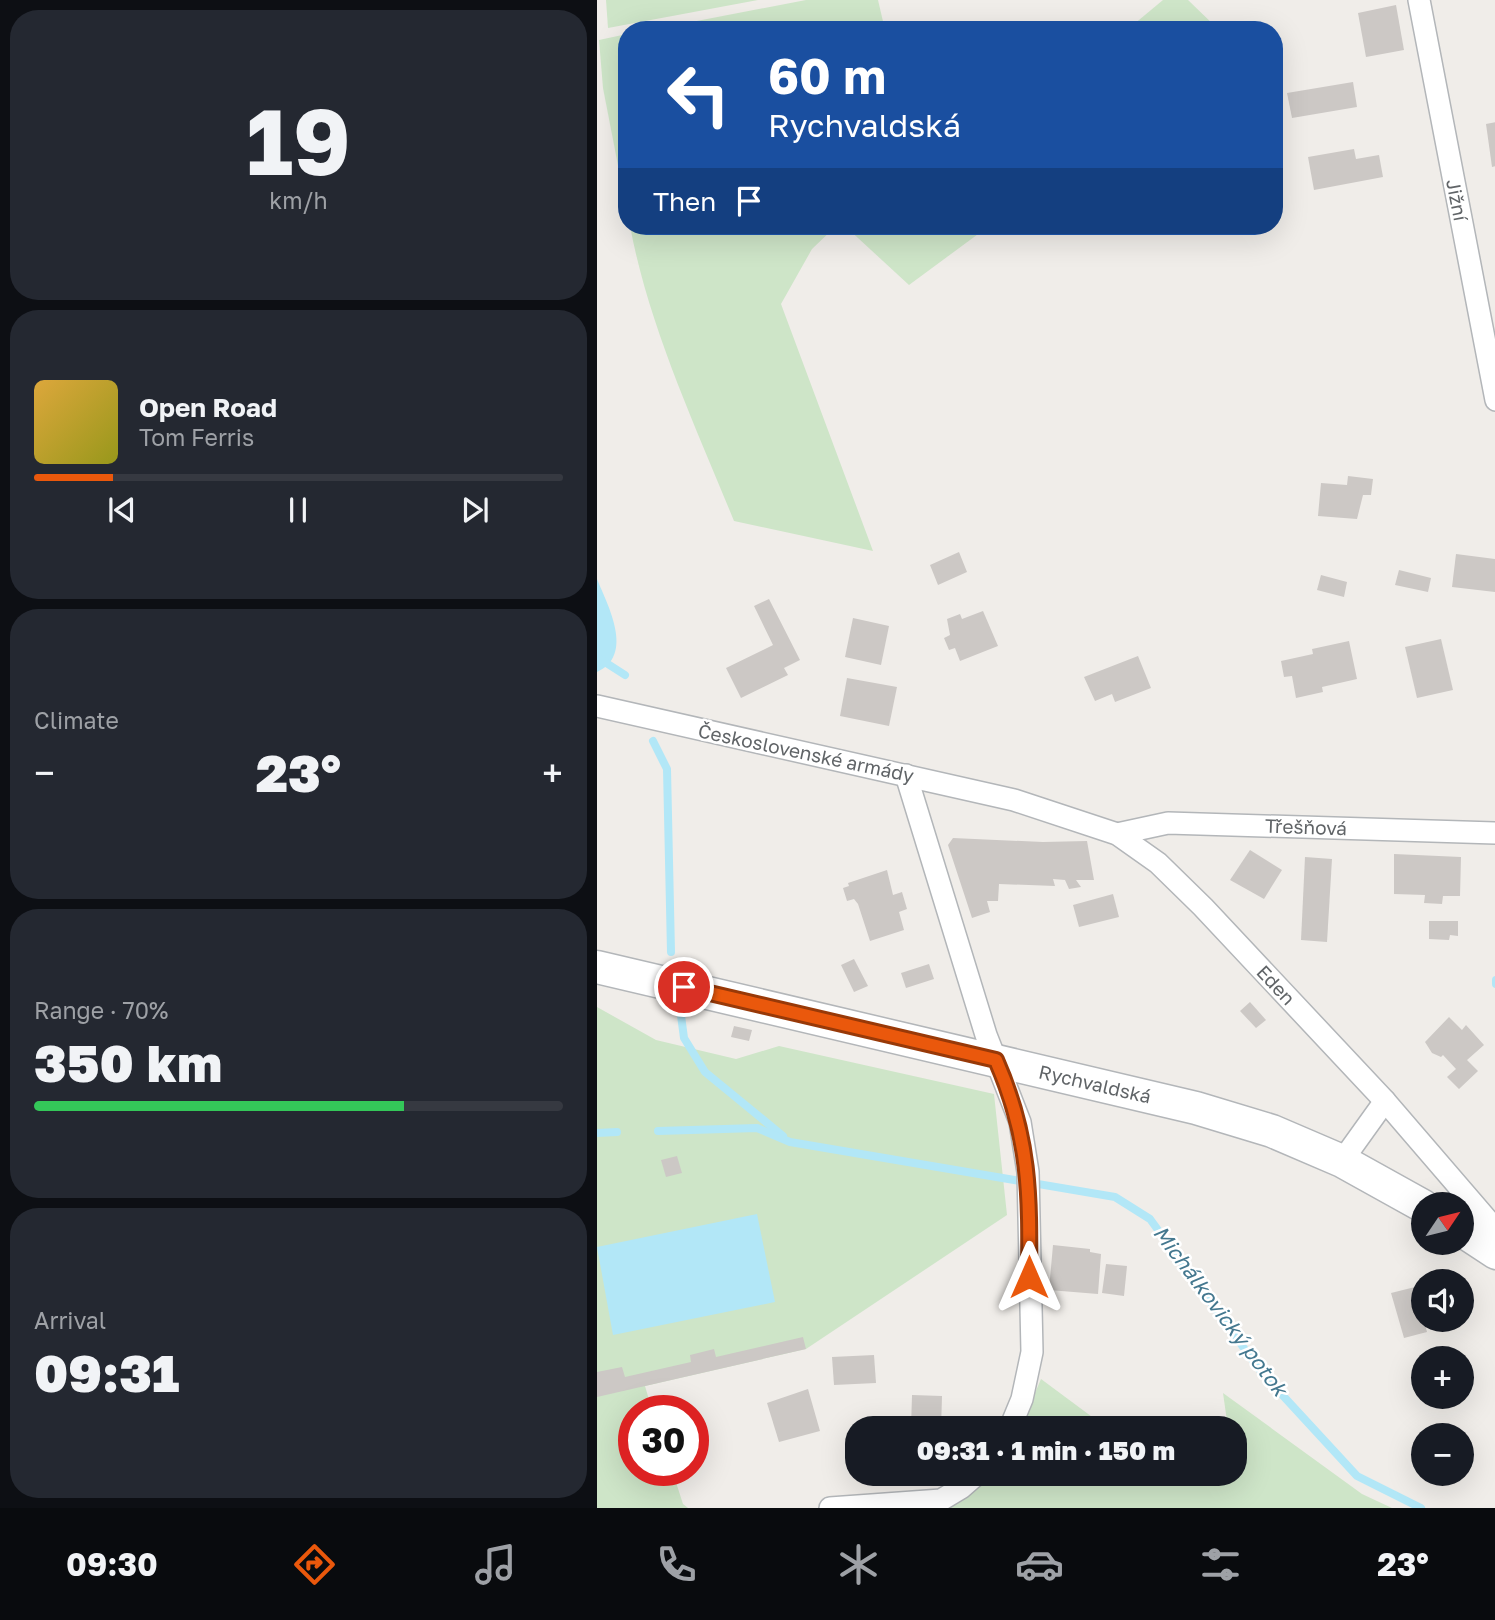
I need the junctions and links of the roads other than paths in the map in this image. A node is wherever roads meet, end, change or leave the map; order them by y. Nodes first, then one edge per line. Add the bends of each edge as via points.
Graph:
1 (1419, 0) edge
2 (1495, 400) edge
3 (597, 706) edge
4 (906, 775) junction
5 (1014, 800) joint
6 (1495, 833) edge
7 (1117, 834) junction
8 (597, 967) edge
9 (996, 1060) junction
10 (1385, 1101) junction
11 (1342, 1161) junction
12 (1411, 1199) edge
13 (1495, 1230) edge
14 (1474, 1239) edge
15 (1495, 1253) edge
16 (1015, 1416) edge
17 (963, 1486) edge
18 (830, 1508) edge

1 - 2 street, Jižní
3 - 4 street, Československé armády
4 - 5 street, Československé armády
4 - 9 street
5 - 7 street, Eden
6 - 7 street, Třešňová via 1168,823
7 - 10 street, Eden via 1158,863 1203,907
8 - 9 street, Rychvaldská
9 - 11 street, Rychvaldská via 1196,1108 1272,1131
9 - 16 street via 1020,1122 1029,1182 1032,1352
10 - 11 street
10 - 13 street, Eden
11 - 12 street, Rychvaldská
14 - 15 street
17 - 18 street via 941,1500

